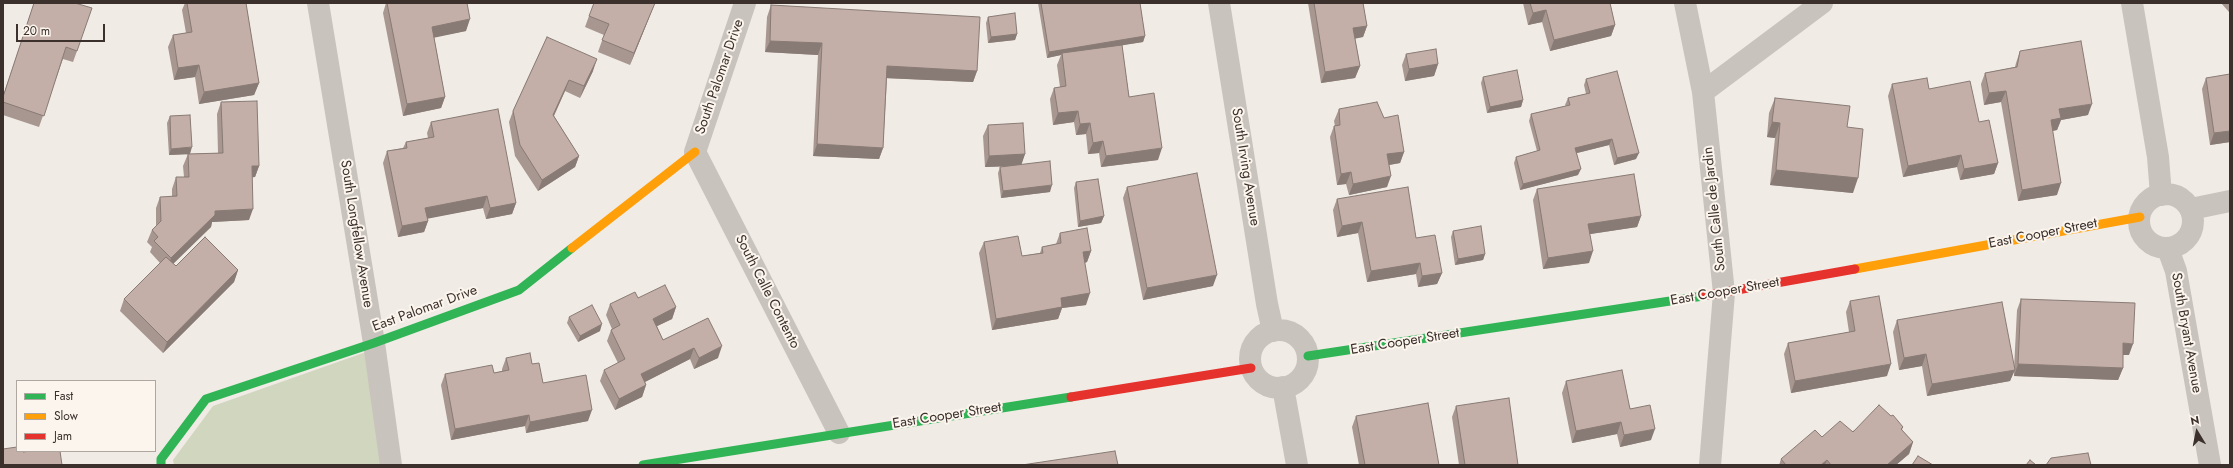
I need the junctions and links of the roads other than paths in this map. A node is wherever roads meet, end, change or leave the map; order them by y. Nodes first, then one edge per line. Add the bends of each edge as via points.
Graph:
1 (318, 3) edge
2 (745, 3) edge
3 (1219, 3) edge
4 (1685, 3) edge
5 (1822, 3) edge
6 (2132, 3) edge
7 (1703, 92) junction
8 (695, 152) junction
9 (2161, 195) junction
10 (2230, 201) edge
11 (2191, 209) junction
12 (2140, 217) junction
13 (2168, 248) junction
14 (1724, 293) junction
15 (1274, 331) junction
16 (374, 343) junction
17 (1308, 356) junction
18 (1251, 368) junction
19 (1283, 387) junction
20 (839, 433) junction
21 (161, 465) edge
22 (391, 465) edge
23 (643, 465) edge
24 (1297, 465) edge
25 (1710, 465) edge
26 (2210, 465) edge

1 - 16 street, South Longfellow Avenue
2 - 8 street, South Palomar Drive
3 - 15 street, South Irving Avenue via 1267,304
4 - 7 street, South Calle de Jardin
5 - 7 street
6 - 9 street via 2158,156
7 - 14 street, South Calle de Jardin
8 - 16 street, East Palomar Drive via 519,290
8 - 20 street, South Calle Contento
9 - 11 street via 2178,197
9 - 12 street via 2145,204
10 - 11 street
11 - 13 street via 2193,226 2190,235 2184,242
12 - 13 street via 2140,229 2144,237 2151,244
12 - 14 street, East Cooper Street
13 - 26 street, South Bryant Avenue via 2176,271
14 - 17 street, East Cooper Street
14 - 25 street, South Calle de Jardin
15 - 17 street via 1283,331 1300,339
15 - 18 street via 1257,340 1251,354
16 - 21 street, East Palomar Drive via 206,400 161,459
16 - 22 street, South Longfellow Avenue
17 - 19 street via 1304,374 1298,381
18 - 19 street via 1263,383 1271,387
18 - 20 street, East Cooper Street
19 - 24 street
20 - 23 street, East Cooper Street

